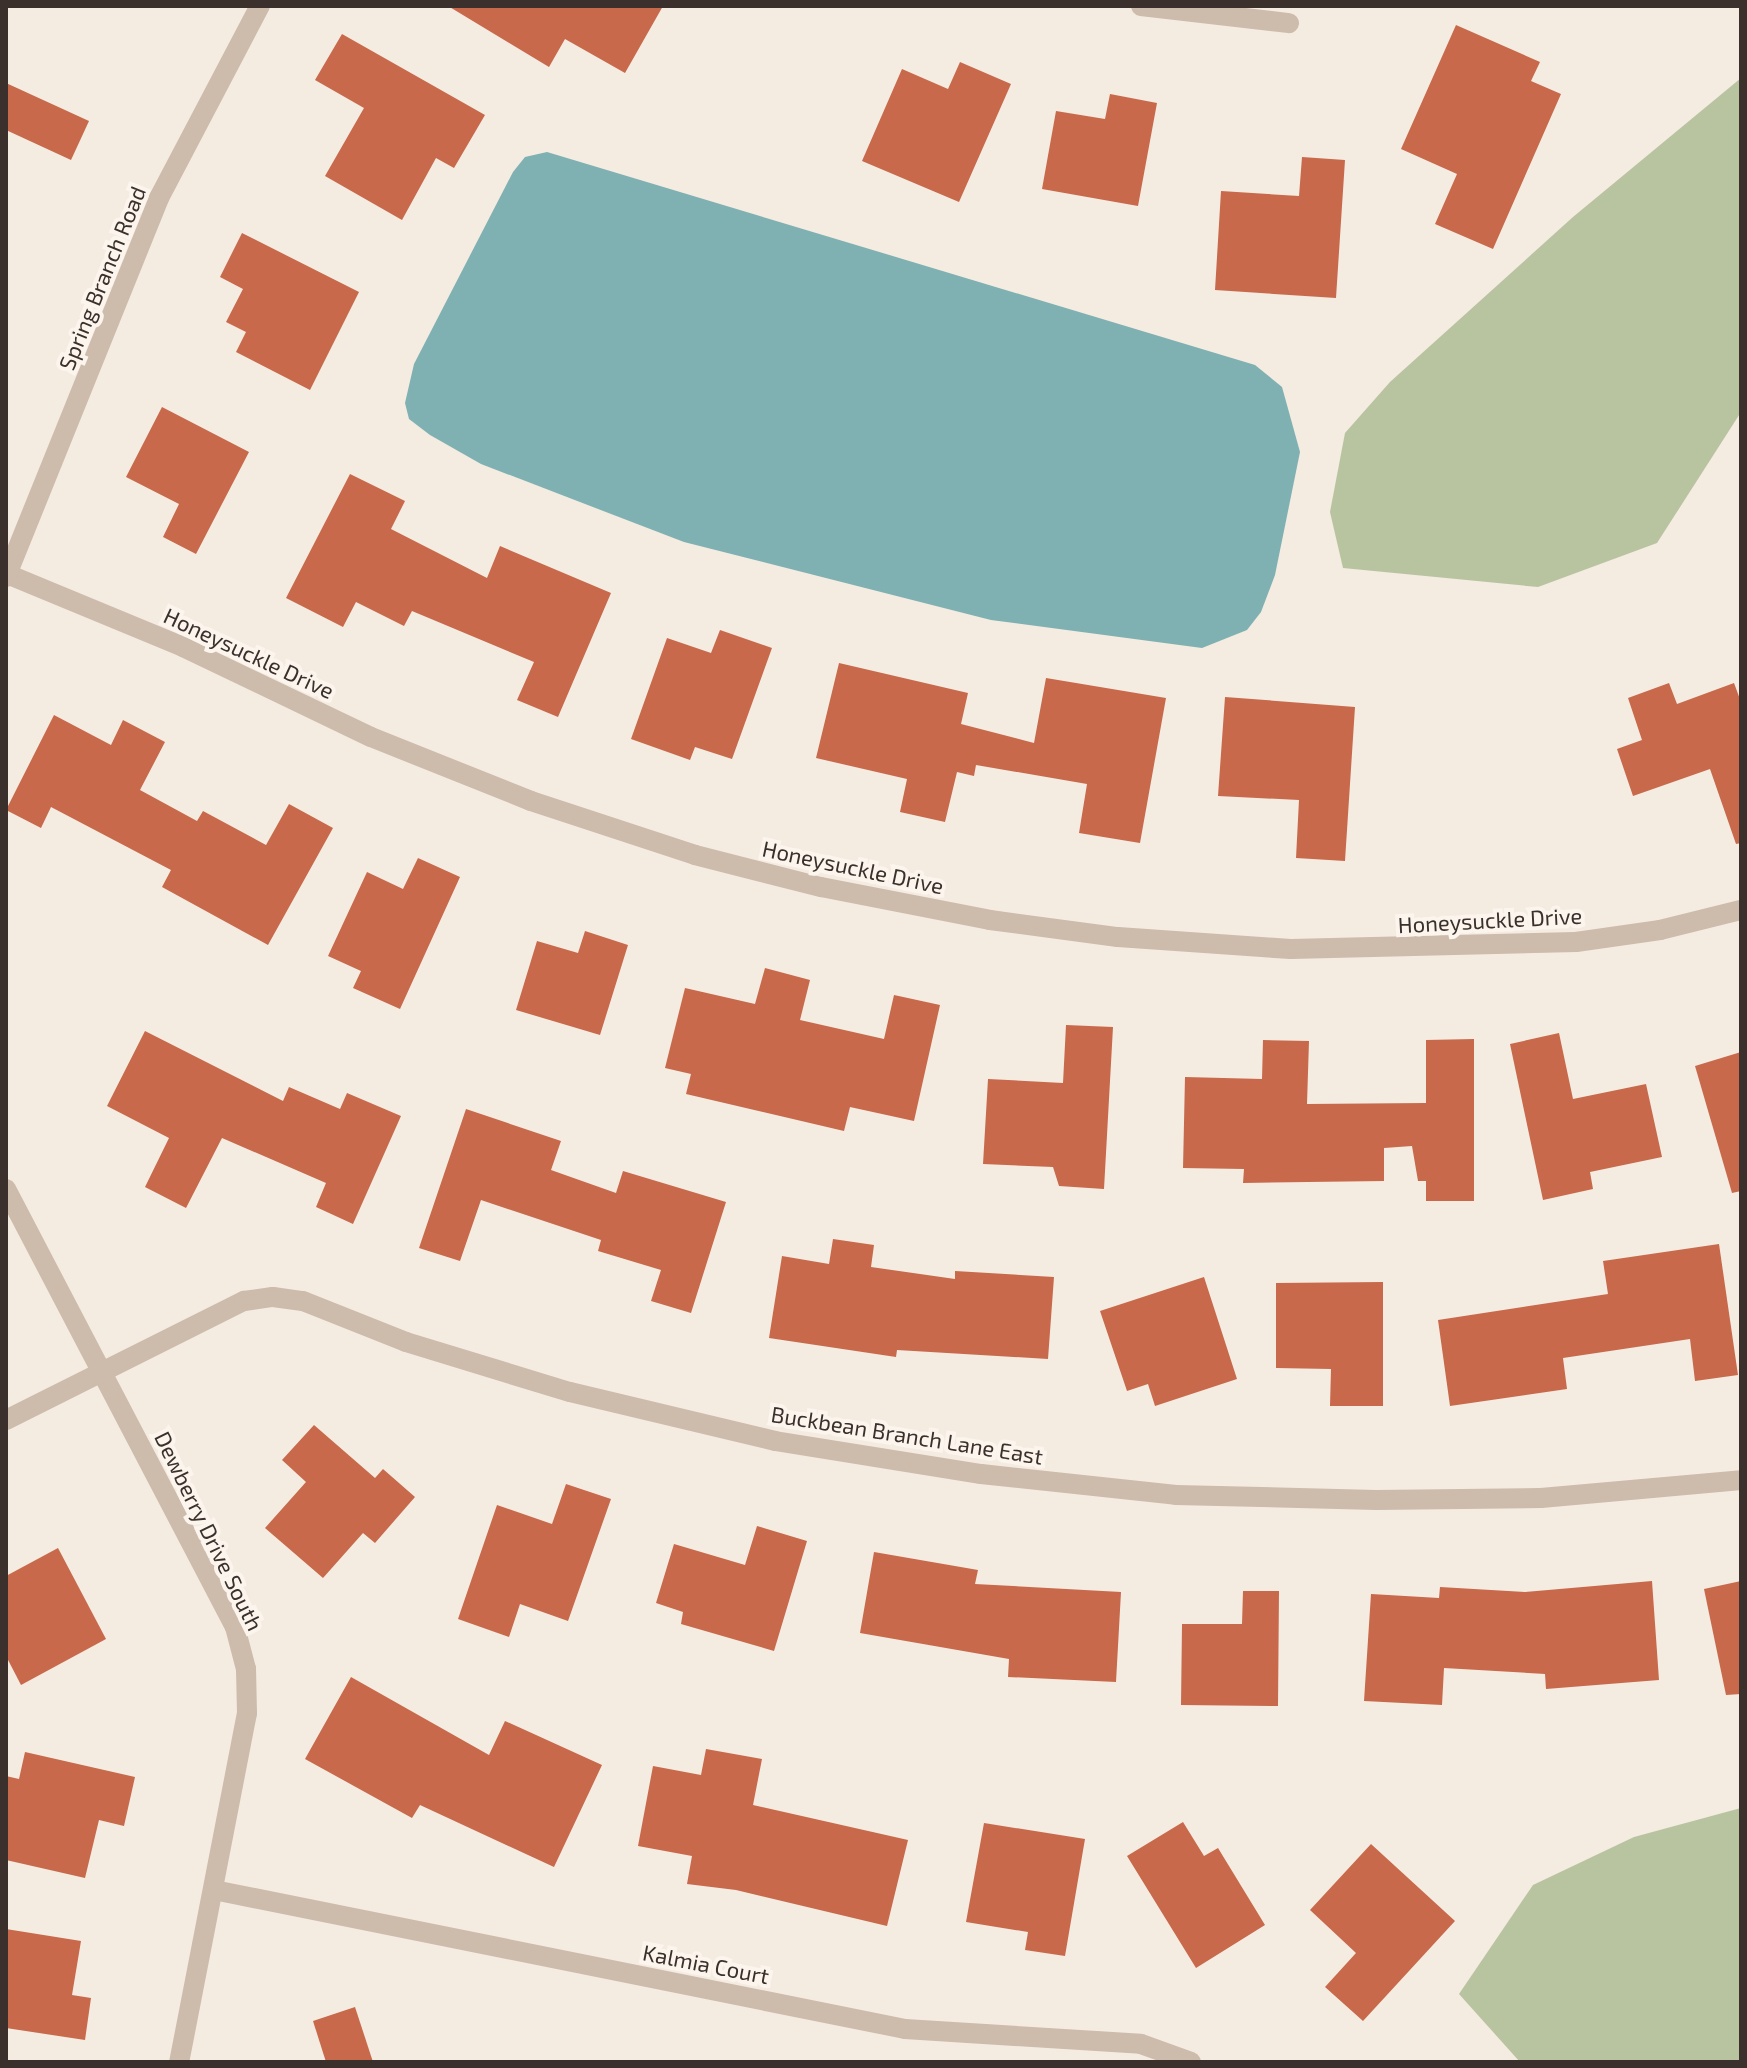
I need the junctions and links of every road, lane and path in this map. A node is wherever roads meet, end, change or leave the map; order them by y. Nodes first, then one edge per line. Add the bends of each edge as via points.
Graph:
1 (260, 6) edge
2 (1141, 6) edge
3 (1289, 23) dead end
4 (7, 575) edge
5 (1741, 910) edge
6 (6, 1189) edge
7 (101, 1370) junction
8 (6, 1420) edge
9 (1741, 1480) edge
10 (214, 1890) junction
11 (179, 2062) edge
12 (1191, 2062) edge

1 - 4 street, Spring Branch Road via 159,198
2 - 3 street
4 - 5 street, Honeysuckle Drive via 183,647 371,737 531,801 695,855 867,896 1118,937 1291,949 1576,942 1660,930
6 - 7 street, Dewberry Drive South
7 - 8 street, Buckbean Branch Lane East
7 - 9 street, Buckbean Branch Lane East via 244,1301 273,1297 303,1301 406,1342 570,1392 775,1441 981,1474 1176,1495 1376,1500 1541,1498
7 - 10 street, Dewberry Drive South via 235,1627 246,1669 247,1713
10 - 11 street, Dewberry Drive South
10 - 12 street, Kalmia Court via 905,2029 1141,2044

